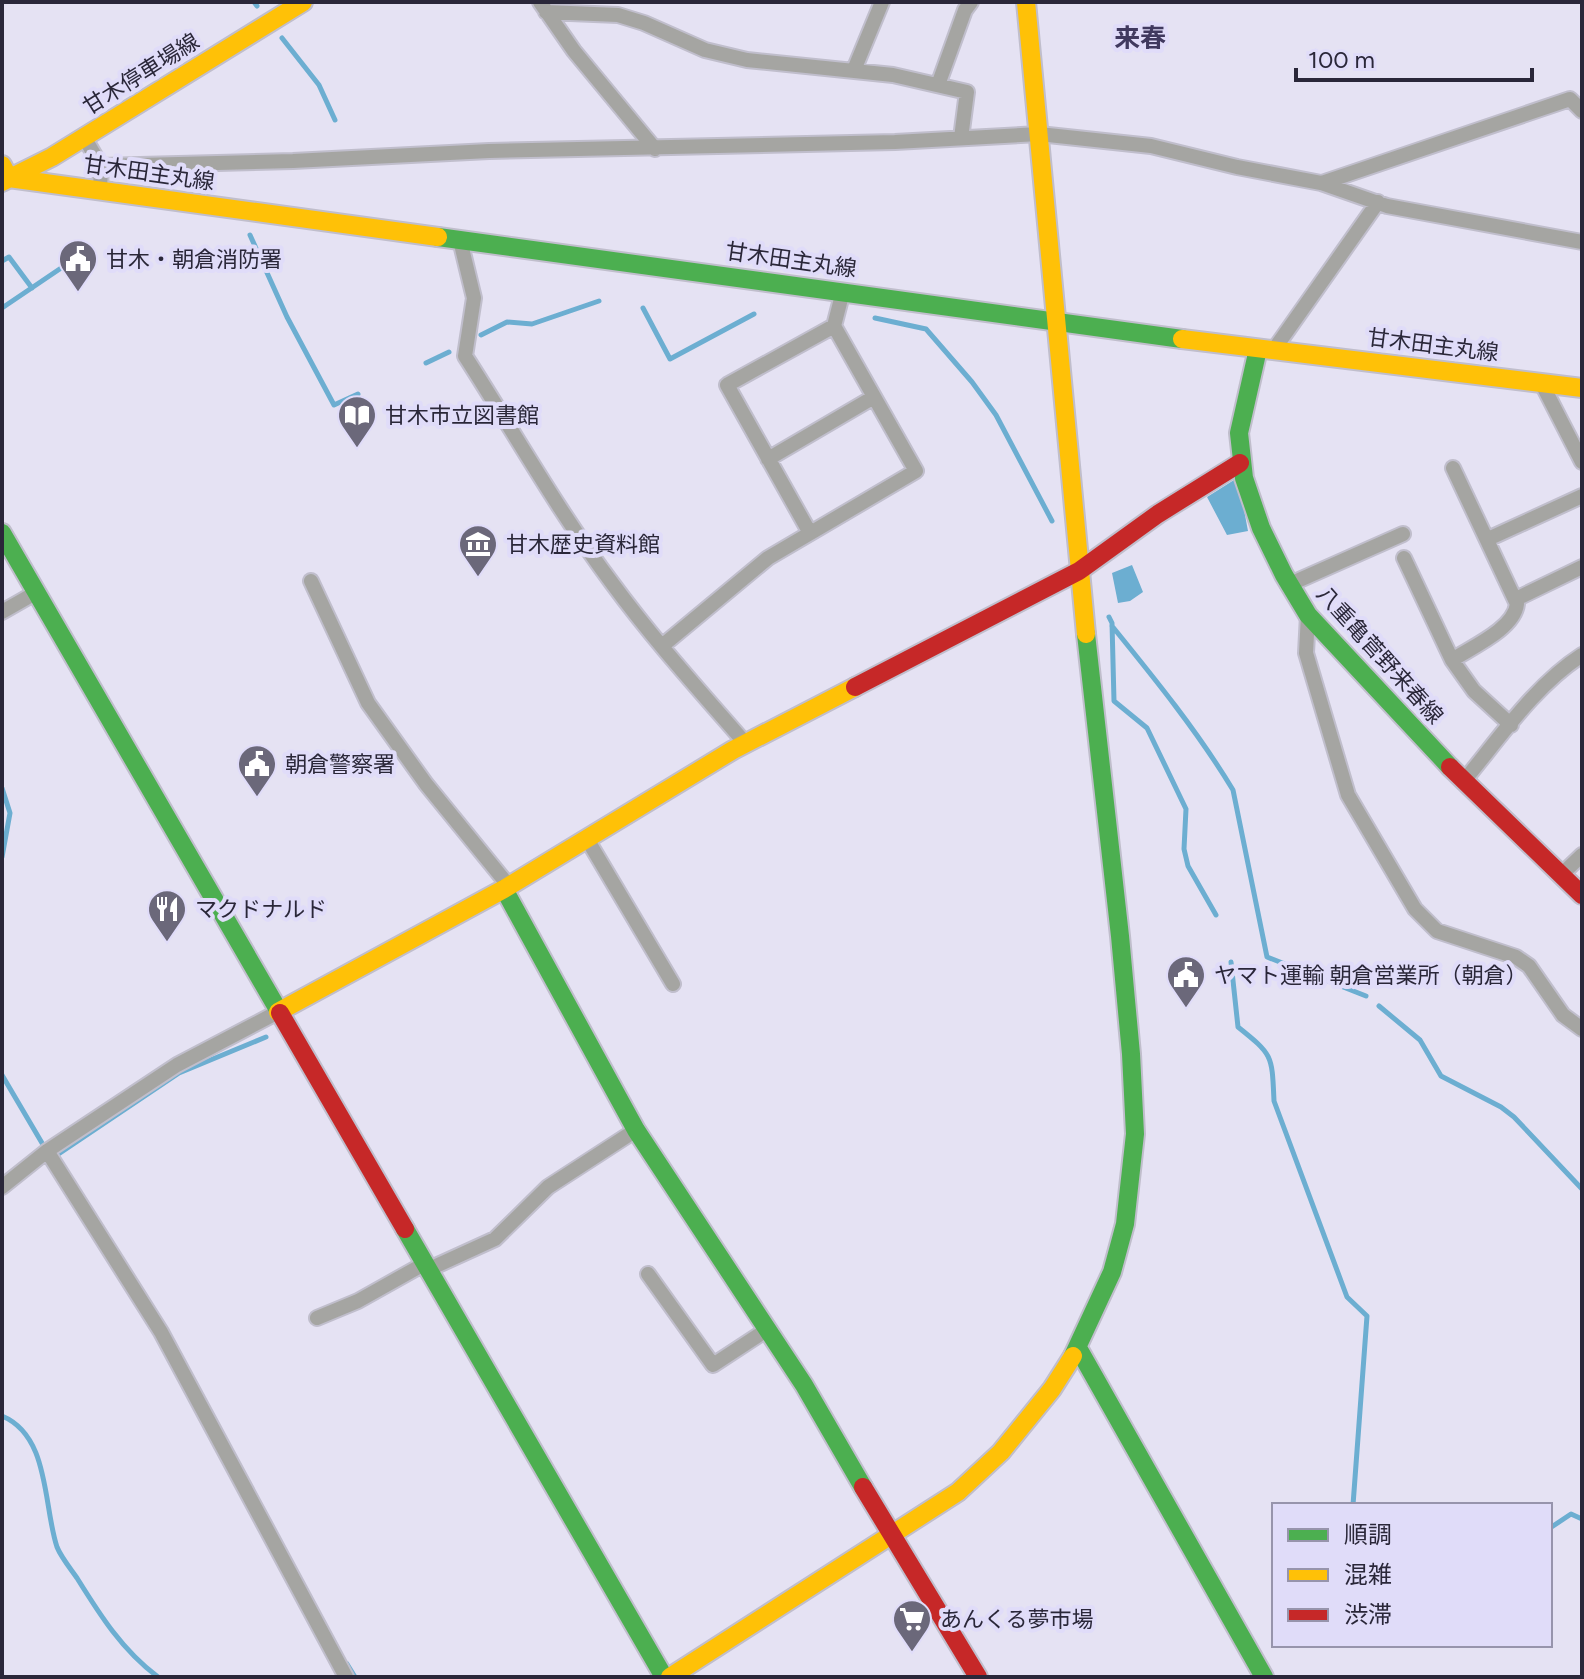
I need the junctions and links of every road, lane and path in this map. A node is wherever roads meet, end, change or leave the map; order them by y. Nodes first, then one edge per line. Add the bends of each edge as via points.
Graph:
1 (303, 2) edge
2 (628, 2) edge
3 (882, 2) edge
4 (1026, 2) edge
5 (963, 5) edge
6 (543, 7) edge
7 (618, 15) junction
8 (854, 70) junction
9 (938, 85) junction
10 (1582, 111) edge
11 (1039, 134) junction
12 (84, 137) junction
13 (961, 138) junction
14 (655, 149) junction
15 (101, 166) junction
16 (4, 175) edge
17 (1321, 183) junction
18 (100, 190) junction
19 (1378, 202) junction
20 (460, 240) junction
21 (1582, 242) edge
22 (843, 291) junction
23 (1058, 320) junction
24 (834, 326) junction
25 (1266, 350) junction
26 (1541, 382) junction
27 (1582, 388) edge
28 (874, 397) junction
29 (768, 459) junction
30 (1582, 462) edge
31 (1240, 463) junction
32 (1453, 468) dead end
33 (1582, 496) edge
34 (2, 533) edge
35 (810, 533) junction
36 (1403, 534) dead end
37 (1488, 539) junction
38 (1404, 558) dead end
39 (1582, 567) edge
40 (1079, 571) junction
41 (311, 581) dead end
42 (1288, 585) junction
43 (37, 592) junction
44 (1516, 599) junction
45 (2, 612) edge
46 (1308, 615) junction
47 (662, 646) junction
48 (1582, 655) edge
49 (1452, 660) junction
50 (1511, 725) junction
51 (746, 744) junction
52 (1463, 782) junction
53 (587, 839) junction
54 (1582, 855) edge
55 (1561, 875) junction
56 (506, 887) junction
57 (1582, 895) edge
58 (673, 984) dead end
59 (278, 1012) junction
60 (1582, 1029) edge
61 (636, 1130) junction
62 (47, 1151) junction
63 (2, 1187) edge
64 (426, 1267) junction
65 (648, 1274) dead end
66 (317, 1318) dead end
67 (768, 1329) junction
68 (1078, 1348) junction
69 (892, 1536) junction
70 (346, 1677) edge
71 (664, 1677) edge
72 (670, 1677) edge
73 (978, 1677) edge
74 (1264, 1677) edge

1 - 12 street, 甘木停車場線
2 - 7 street
3 - 8 street
4 - 11 street
5 - 9 street
6 - 7 street
6 - 14 street
7 - 8 street via 705,50 747,60
8 - 9 street
9 - 13 street via 967,92
10 - 17 street via 1570,99
11 - 13 street
11 - 17 street via 1151,146
11 - 23 street
12 - 15 street
12 - 16 street, 甘木停車場線 via 52,157
13 - 14 street
14 - 15 street
15 - 18 street
16 - 18 street, 甘木田主丸線
17 - 19 street
18 - 20 street, 甘木田主丸線
19 - 21 street
19 - 25 street
20 - 22 street, 甘木田主丸線
20 - 47 street via 474,298 465,356 547,489
22 - 23 street, 甘木田主丸線
22 - 24 street
23 - 25 street, 甘木田主丸線
23 - 40 street
24 - 28 street
24 - 29 street via 727,385
25 - 26 street, 甘木田主丸線
25 - 31 street, 八重亀菅野来春線 via 1244,403
26 - 27 street, 甘木田主丸線
26 - 30 street
28 - 29 street
28 - 35 street via 916,471
29 - 35 street
31 - 40 street
31 - 42 street, 八重亀菅野来春線 via 1262,532
32 - 37 street
33 - 37 street
34 - 43 street
35 - 47 street via 768,558
36 - 42 street
37 - 44 street
38 - 49 street
39 - 44 street
40 - 51 street
40 - 68 street via 1120,936 1135,1134 1130,1196 1112,1272
41 - 56 street via 368,703
42 - 46 street, 八重亀菅野来春線
43 - 45 street
43 - 59 street
44 - 49 street via 1508,624
46 - 52 street, 八重亀菅野来春線
46 - 60 street via 1306,653 1348,795 1415,909 1437,931 1529,966 1563,1015
47 - 51 street
48 - 50 street via 1563,667
49 - 50 street via 1474,691
50 - 52 street
51 - 53 street
52 - 55 street, 八重亀菅野来春線
53 - 56 street
53 - 58 street
54 - 55 street
55 - 57 street, 八重亀菅野来春線
56 - 59 street
56 - 61 street
59 - 62 street via 177,1065
59 - 64 street
61 - 64 street via 548,1187 495,1239
61 - 67 street
62 - 63 street
62 - 70 street via 161,1332
64 - 66 street
64 - 71 street
65 - 67 street via 713,1365
67 - 69 street
68 - 69 street via 1001,1452 958,1492
68 - 74 street
69 - 72 street
69 - 73 street

